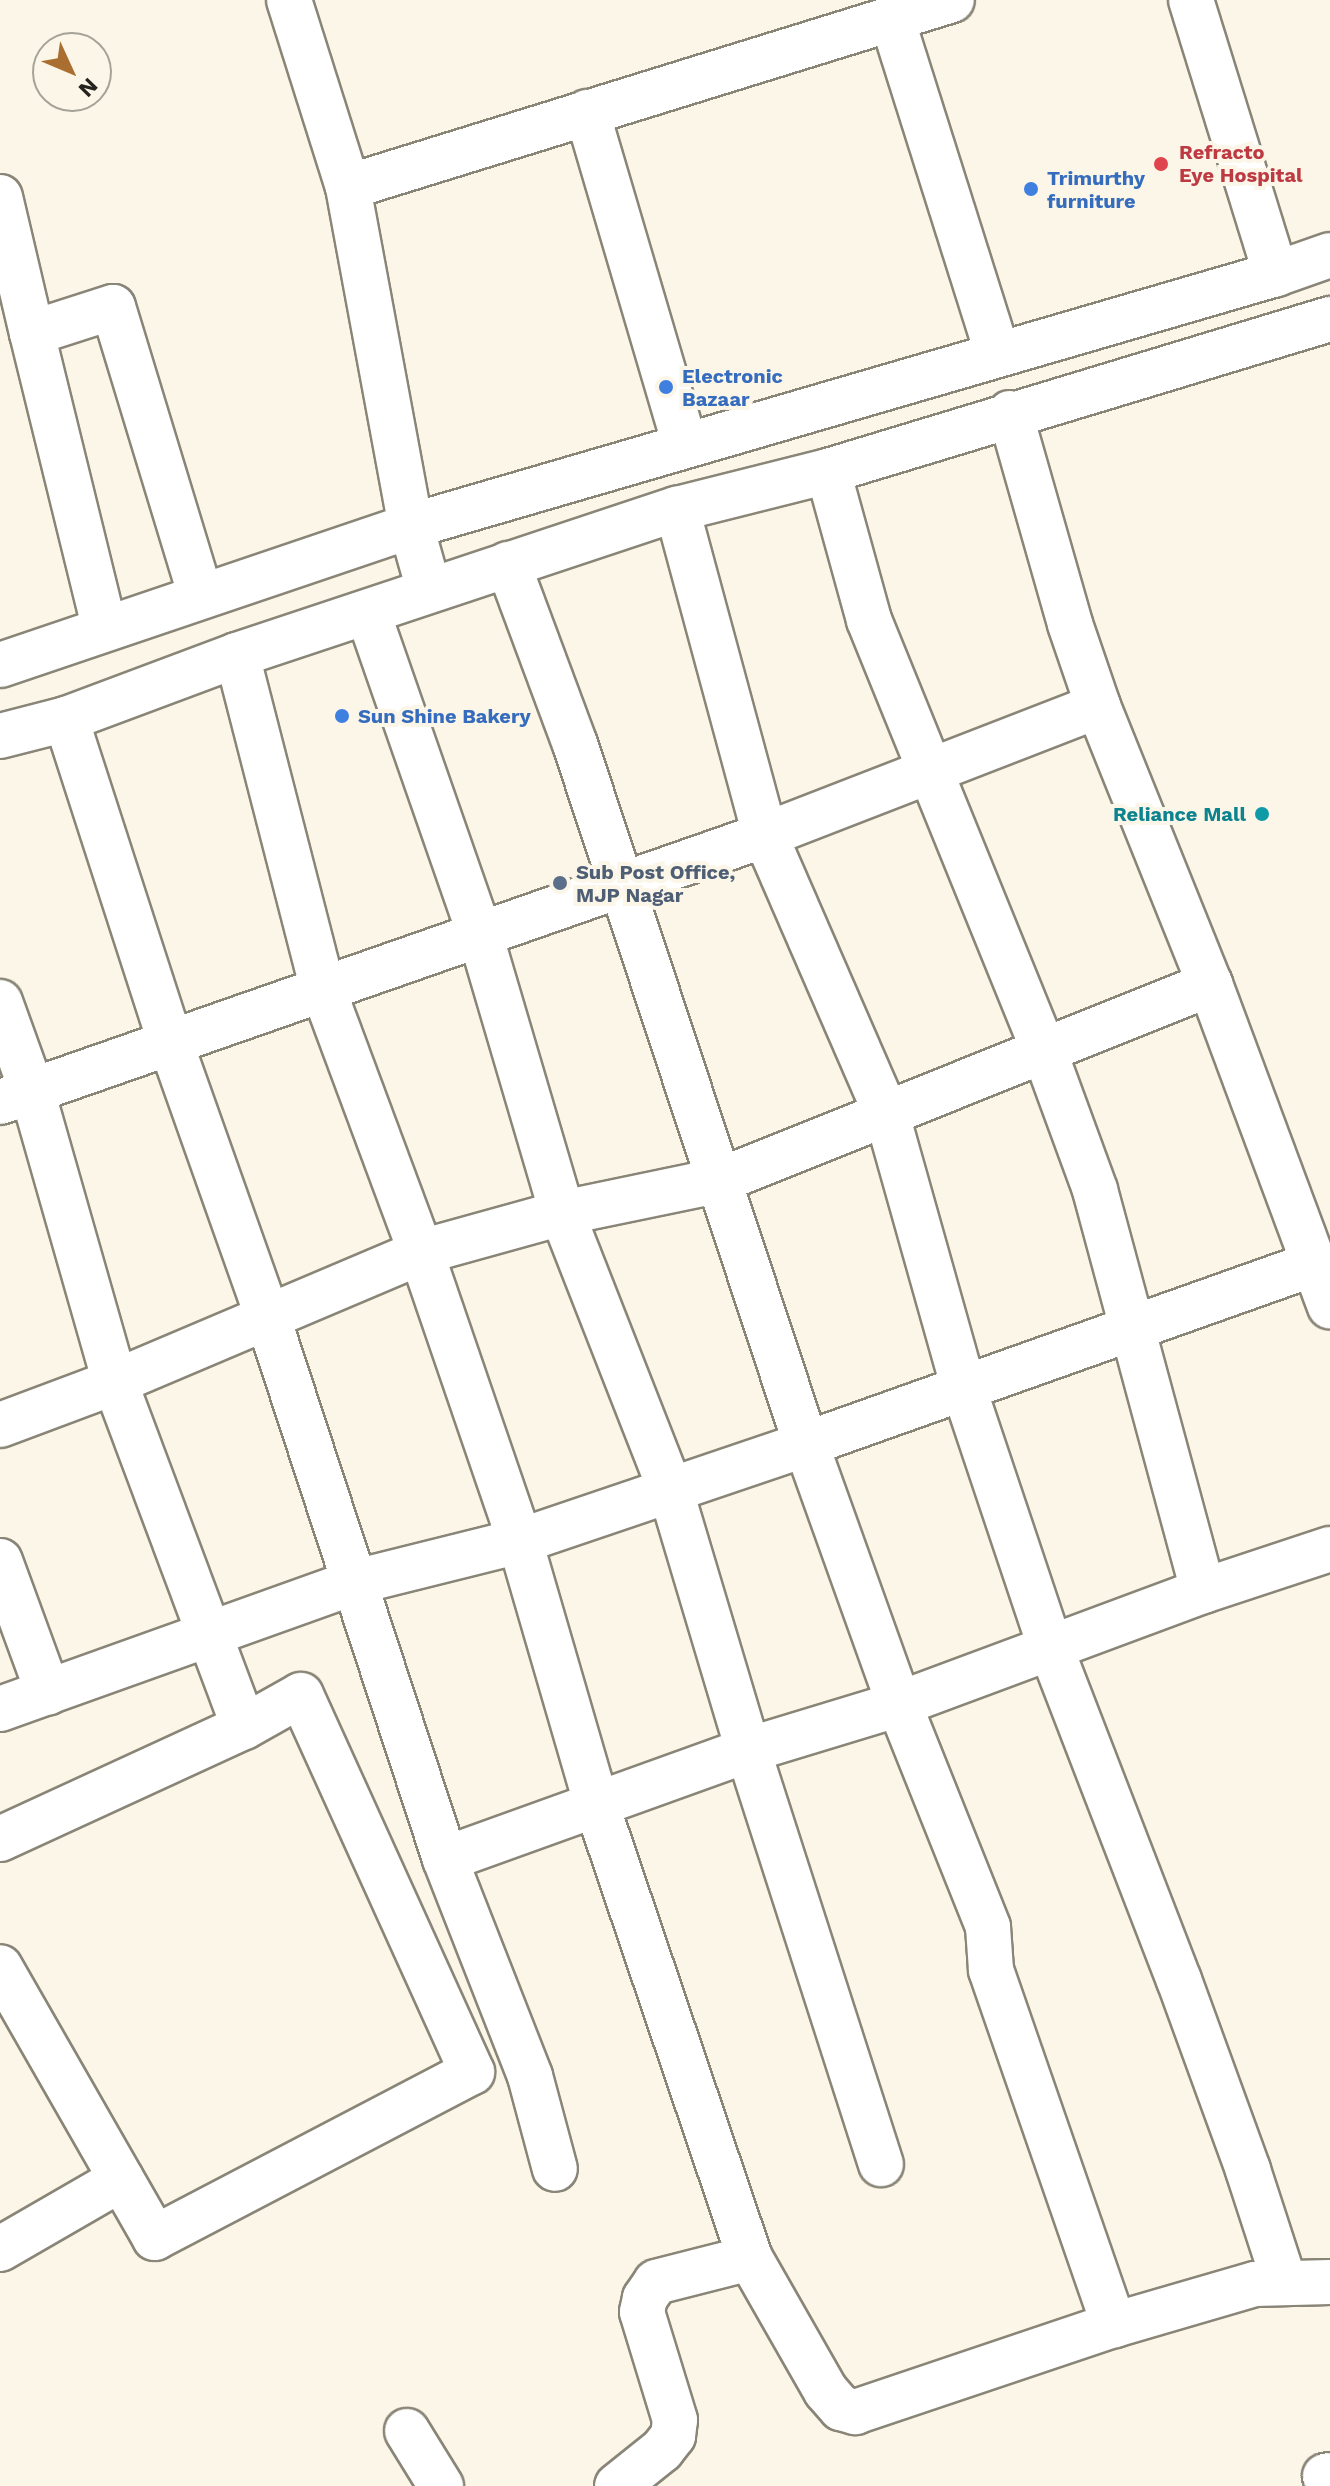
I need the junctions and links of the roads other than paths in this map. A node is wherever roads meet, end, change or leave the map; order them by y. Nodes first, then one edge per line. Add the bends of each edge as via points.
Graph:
1 (289, 0) edge
2 (952, 0) edge
3 (1191, 0) edge
4 (892, 19) junction
5 (587, 112) junction
6 (348, 187) junction
7 (0, 197) edge
8 (1330, 255) edge
9 (1276, 274) junction
10 (1330, 319) edge
11 (32, 333) junction
12 (998, 355) junction
13 (1010, 413) junction
14 (685, 445) junction
15 (828, 471) junction
16 (677, 509) junction
17 (411, 526) junction
18 (508, 564) junction
19 (429, 590) junction
20 (201, 596) junction
21 (368, 613) junction
22 (104, 627) junction
23 (237, 655) junction
24 (0, 665) edge
25 (1098, 706) junction
26 (66, 719) junction
27 (0, 736) edge
28 (930, 771) junction
29 (765, 835) junction
30 (621, 887) junction
31 (480, 934) junction
32 (1210, 984) junction
33 (323, 989) junction
34 (0, 1002) edge
35 (171, 1044) junction
36 (1045, 1053) junction
37 (16, 1097) edge
38 (887, 1115) junction
39 (721, 1180) junction
40 (562, 1213) junction
41 (421, 1252) junction
42 (1316, 1263) junction
43 (1330, 1306) edge
44 (267, 1315) junction
45 (1133, 1329) junction
46 (115, 1382) junction
47 (964, 1389) junction
48 (0, 1425) edge
49 (806, 1444) junction
50 (670, 1488) junction
51 (520, 1541) junction
52 (1330, 1549) edge
53 (0, 1561) edge
54 (355, 1582) junction
55 (1203, 1591) junction
56 (210, 1632) junction
57 (1050, 1646) junction
58 (48, 1692) junction
59 (899, 1704) junction
60 (0, 1709) edge
61 (244, 1727) junction
62 (748, 1750) junction
63 (597, 1806) junction
64 (0, 1839) edge
65 (445, 1859) junction
66 (0, 1967) edge
67 (881, 2164) dead end
68 (555, 2169) dead end
69 (121, 2179) junction
70 (0, 2249) edge
71 (750, 2258) junction
72 (1284, 2281) junction
73 (1330, 2282) edge
74 (1114, 2325) junction
75 (407, 2431) dead end
76 (441, 2486) edge
77 (617, 2486) edge

1 - 6 street
2 - 4 street
3 - 9 street
4 - 5 street
4 - 12 street
5 - 6 street
5 - 14 street
6 - 17 street
7 - 11 street
8 - 9 street
9 - 12 street
10 - 13 street
11 - 20 street via 113,307
11 - 22 street
12 - 14 street
13 - 15 street
13 - 25 street
14 - 17 street
15 - 16 street
15 - 28 street via 869,620
16 - 18 street
16 - 29 street
17 - 19 street
17 - 20 street
18 - 19 street
18 - 30 street
19 - 21 street
20 - 22 street
21 - 23 street
21 - 31 street
22 - 24 street
23 - 26 street
23 - 33 street
25 - 28 street
25 - 32 street
26 - 27 street
26 - 35 street
28 - 29 street
28 - 36 street
29 - 30 street
29 - 38 street
30 - 31 street
30 - 39 street
31 - 33 street
31 - 40 street
32 - 36 street
32 - 42 street
33 - 35 street
33 - 41 street
34 - 37 street
35 - 37 street
35 - 44 street
36 - 38 street
36 - 45 street via 1095,1190
37 - 46 street
38 - 39 street
38 - 47 street
39 - 40 street
39 - 49 street
40 - 41 street
40 - 50 street
41 - 44 street
41 - 51 street
42 - 43 street
42 - 45 street
44 - 46 street
44 - 54 street
45 - 47 street
45 - 55 street
46 - 48 street
46 - 56 street
47 - 49 street
47 - 57 street
49 - 50 street
49 - 59 street
50 - 51 street
50 - 62 street
51 - 54 street
51 - 63 street
52 - 55 street
53 - 58 street
54 - 56 street
54 - 65 street
55 - 57 street
56 - 58 street
56 - 61 street
57 - 59 street
57 - 72 street via 1179,1980
58 - 60 street
59 - 62 street
59 - 74 street via 988,1927 991,1970
61 - 64 street
61 - 69 street via 301,1695 472,2072 155,2238
62 - 63 street
62 - 67 street
63 - 65 street
63 - 71 street
65 - 68 street via 530,2076
66 - 69 street
69 - 70 street
71 - 74 street via 826,2391 841,2408 855,2412
71 - 77 street via 656,2282 645,2298 642,2312 675,2420 673,2436
72 - 73 street
72 - 74 street via 1255,2284
75 - 76 street

